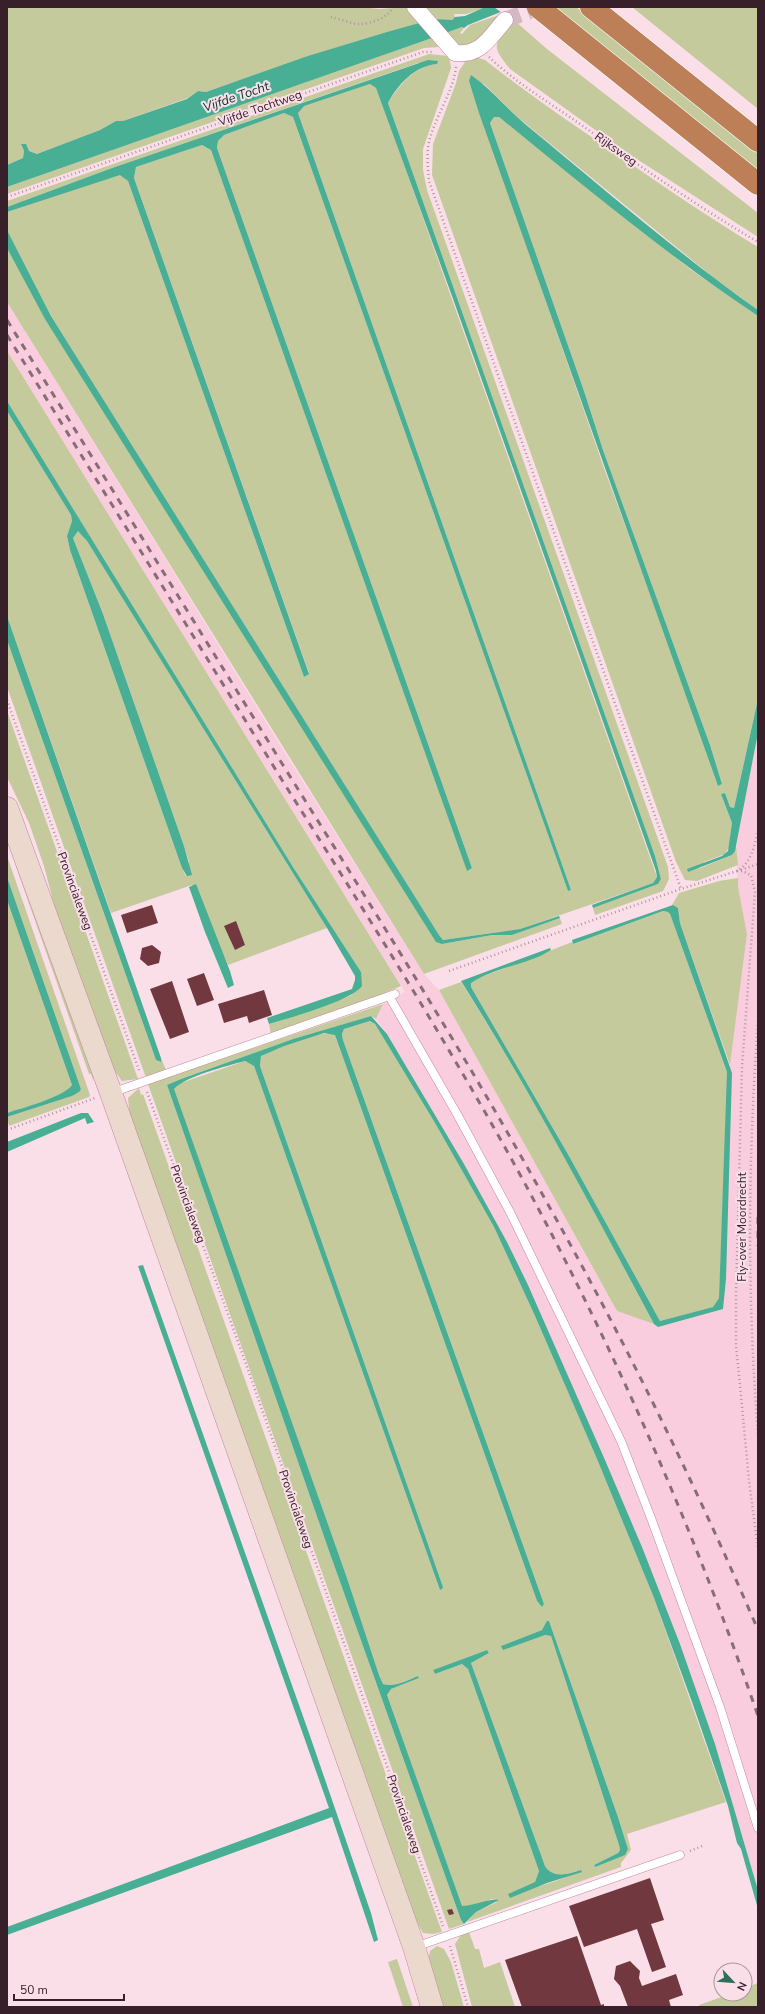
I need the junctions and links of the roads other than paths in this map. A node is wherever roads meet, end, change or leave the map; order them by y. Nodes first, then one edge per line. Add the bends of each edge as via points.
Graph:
1 (538, 7) edge
2 (416, 8) edge
3 (608, 12) edge
4 (505, 20) tunnel mouth
5 (758, 141) edge
6 (758, 184) edge
7 (7, 808) edge
8 (111, 1093) junction
9 (758, 1828) edge
10 (680, 1856) dead end
11 (414, 1947) junction
12 (432, 2007) edge

1 - 6 highway, bridge
2 - 4 street via 455,53 472,52 481,48
3 - 5 highway via 627,21 641,47
7 - 8 main road
8 - 9 lane via 392,995 510,1212 621,1441 720,1707
8 - 11 main road
10 - 11 lane
11 - 12 main road

